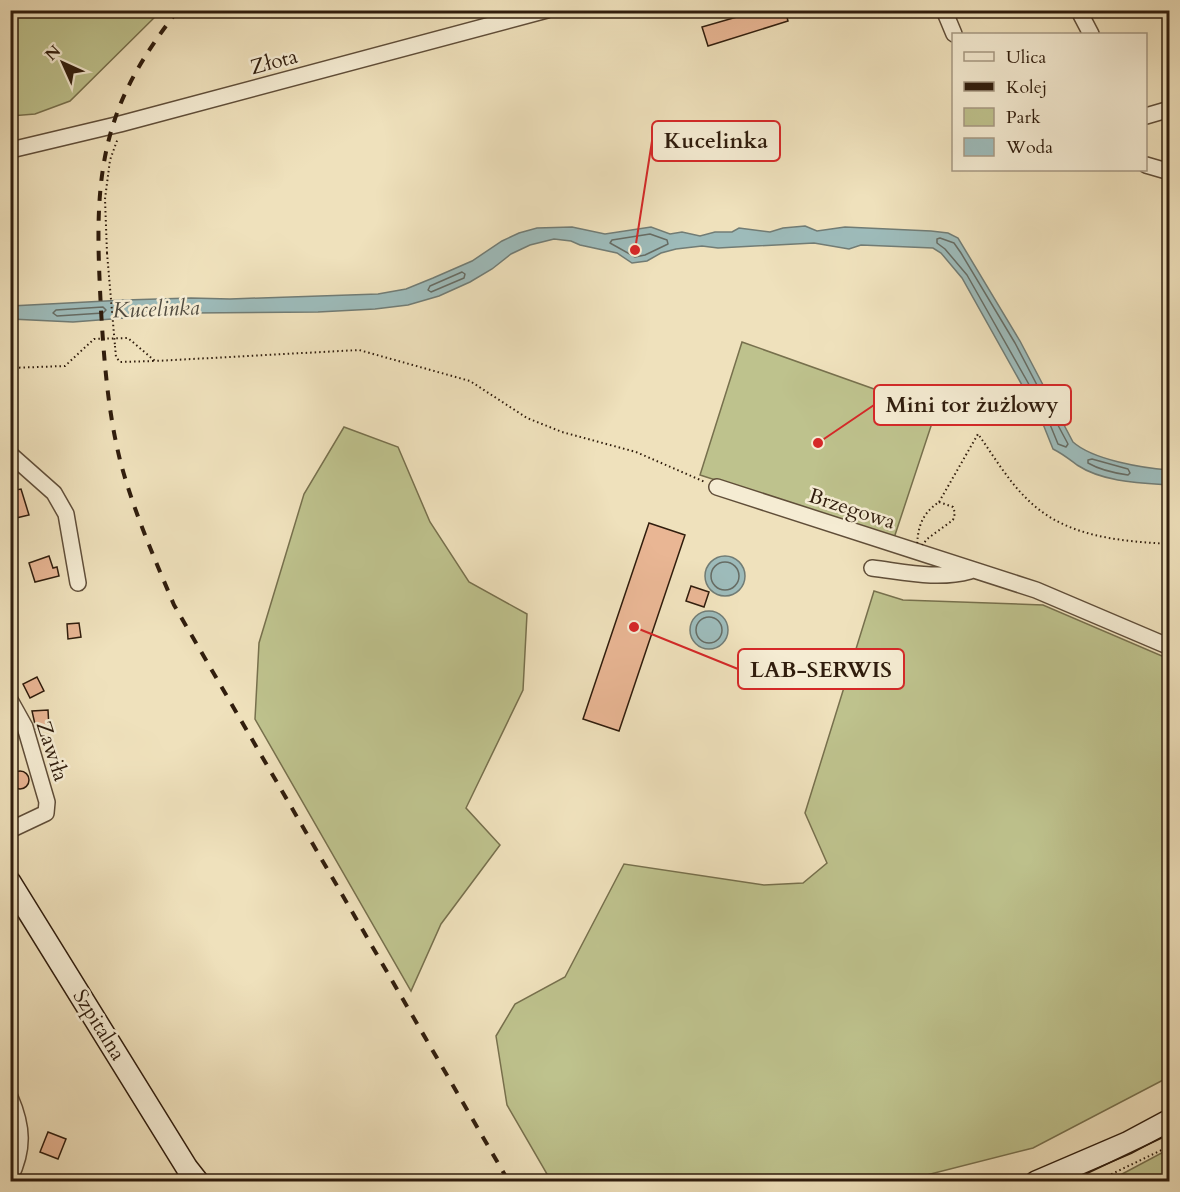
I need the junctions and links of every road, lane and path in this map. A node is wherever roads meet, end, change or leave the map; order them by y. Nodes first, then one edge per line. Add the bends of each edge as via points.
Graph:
1 (547, 10) edge
2 (944, 10) edge
3 (1081, 15) dead end
4 (954, 33) edge
5 (1090, 33) edge
6 (1170, 109) edge
7 (1147, 116) edge
8 (120, 124) junction
9 (10, 148) edge
10 (1147, 165) edge
11 (1170, 172) edge
12 (155, 361) junction
13 (10, 368) edge
14 (10, 454) edge
15 (717, 487) joint
16 (939, 502) junction
17 (1170, 544) edge
18 (917, 552) junction
19 (872, 568) dead end
20 (973, 570) junction
21 (78, 583) dead end
22 (1170, 646) edge
23 (10, 700) edge
24 (10, 830) edge
25 (10, 882) edge
26 (10, 1098) edge
27 (1170, 1120) edge
28 (1170, 1146) edge
29 (192, 1177) edge
30 (10, 1178) edge
31 (1036, 1182) edge
32 (1095, 1182) edge

1 - 8 street, Złota
2 - 4 street
3 - 5 street
6 - 7 street
8 - 9 street, Złota
8 - 12 path, bridge via 105,199 116,357 120,362
10 - 11 street
12 - 13 path via 128,338 94,339 65,366
12 - 15 path via 359,350 470,381 527,418 636,452
14 - 21 street via 54,493 66,514
15 - 18 street, Brzegowa
16 - 17 path via 978,434 1025,497 1062,524 1118,540
16 - 18 path via 921,520
16 - 18 path via 953,507 953,520 927,539
18 - 20 street, Brzegowa
19 - 20 street, Brzegowa via 930,575
20 - 22 street, Brzegowa via 1036,590
23 - 24 street, Zawiła via 24,728 47,802 46,813
25 - 29 street, Szpitalna
26 - 30 street via 22,1138
27 - 31 street
28 - 32 path

